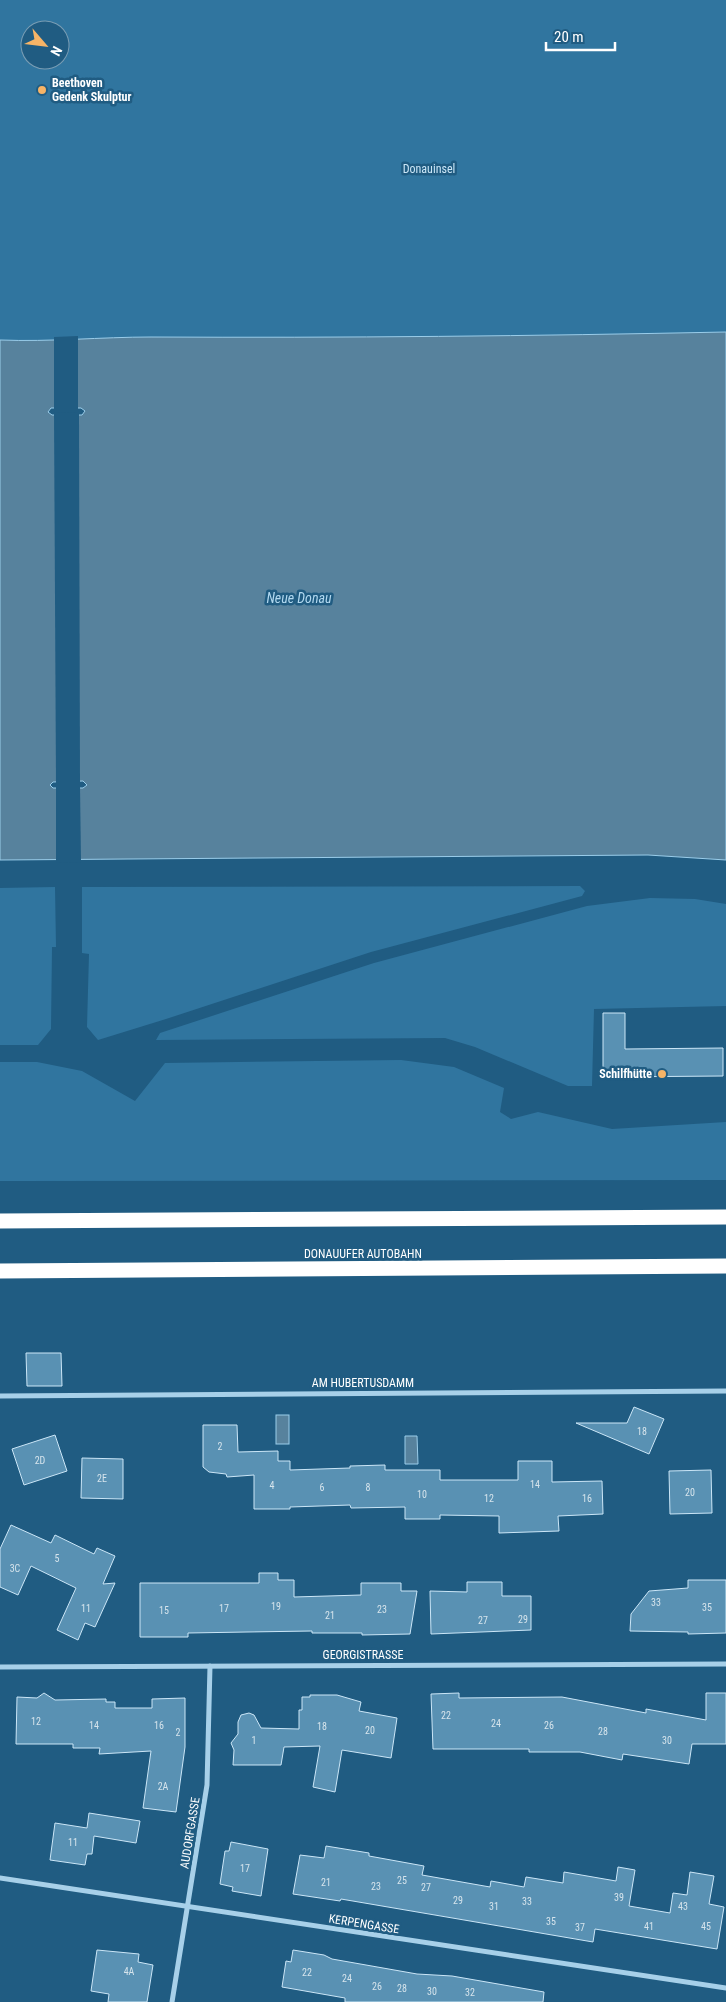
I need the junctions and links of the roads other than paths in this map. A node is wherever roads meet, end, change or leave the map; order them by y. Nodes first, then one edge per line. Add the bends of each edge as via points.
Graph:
1 (726, 1217) edge
2 (0, 1221) edge
3 (726, 1266) edge
4 (0, 1271) edge
5 (726, 1391) edge
6 (0, 1396) edge
7 (726, 1664) edge
8 (210, 1666) junction
9 (0, 1667) edge
10 (0, 1878) edge
11 (188, 1907) junction
12 (726, 1988) edge
13 (172, 2002) edge

1 - 2 highway
3 - 4 highway, DONAUUFER AUTOBAHN
5 - 6 street, AM HUBERTUSDAMM
7 - 8 street, GEORGISTRASSE
8 - 9 street, GEORGISTRASSE
8 - 11 street, AUDORFGASSE via 207,1785
10 - 11 street, KERPENGASSE
11 - 12 street, KERPENGASSE
11 - 13 street, AUDORFGASSE

